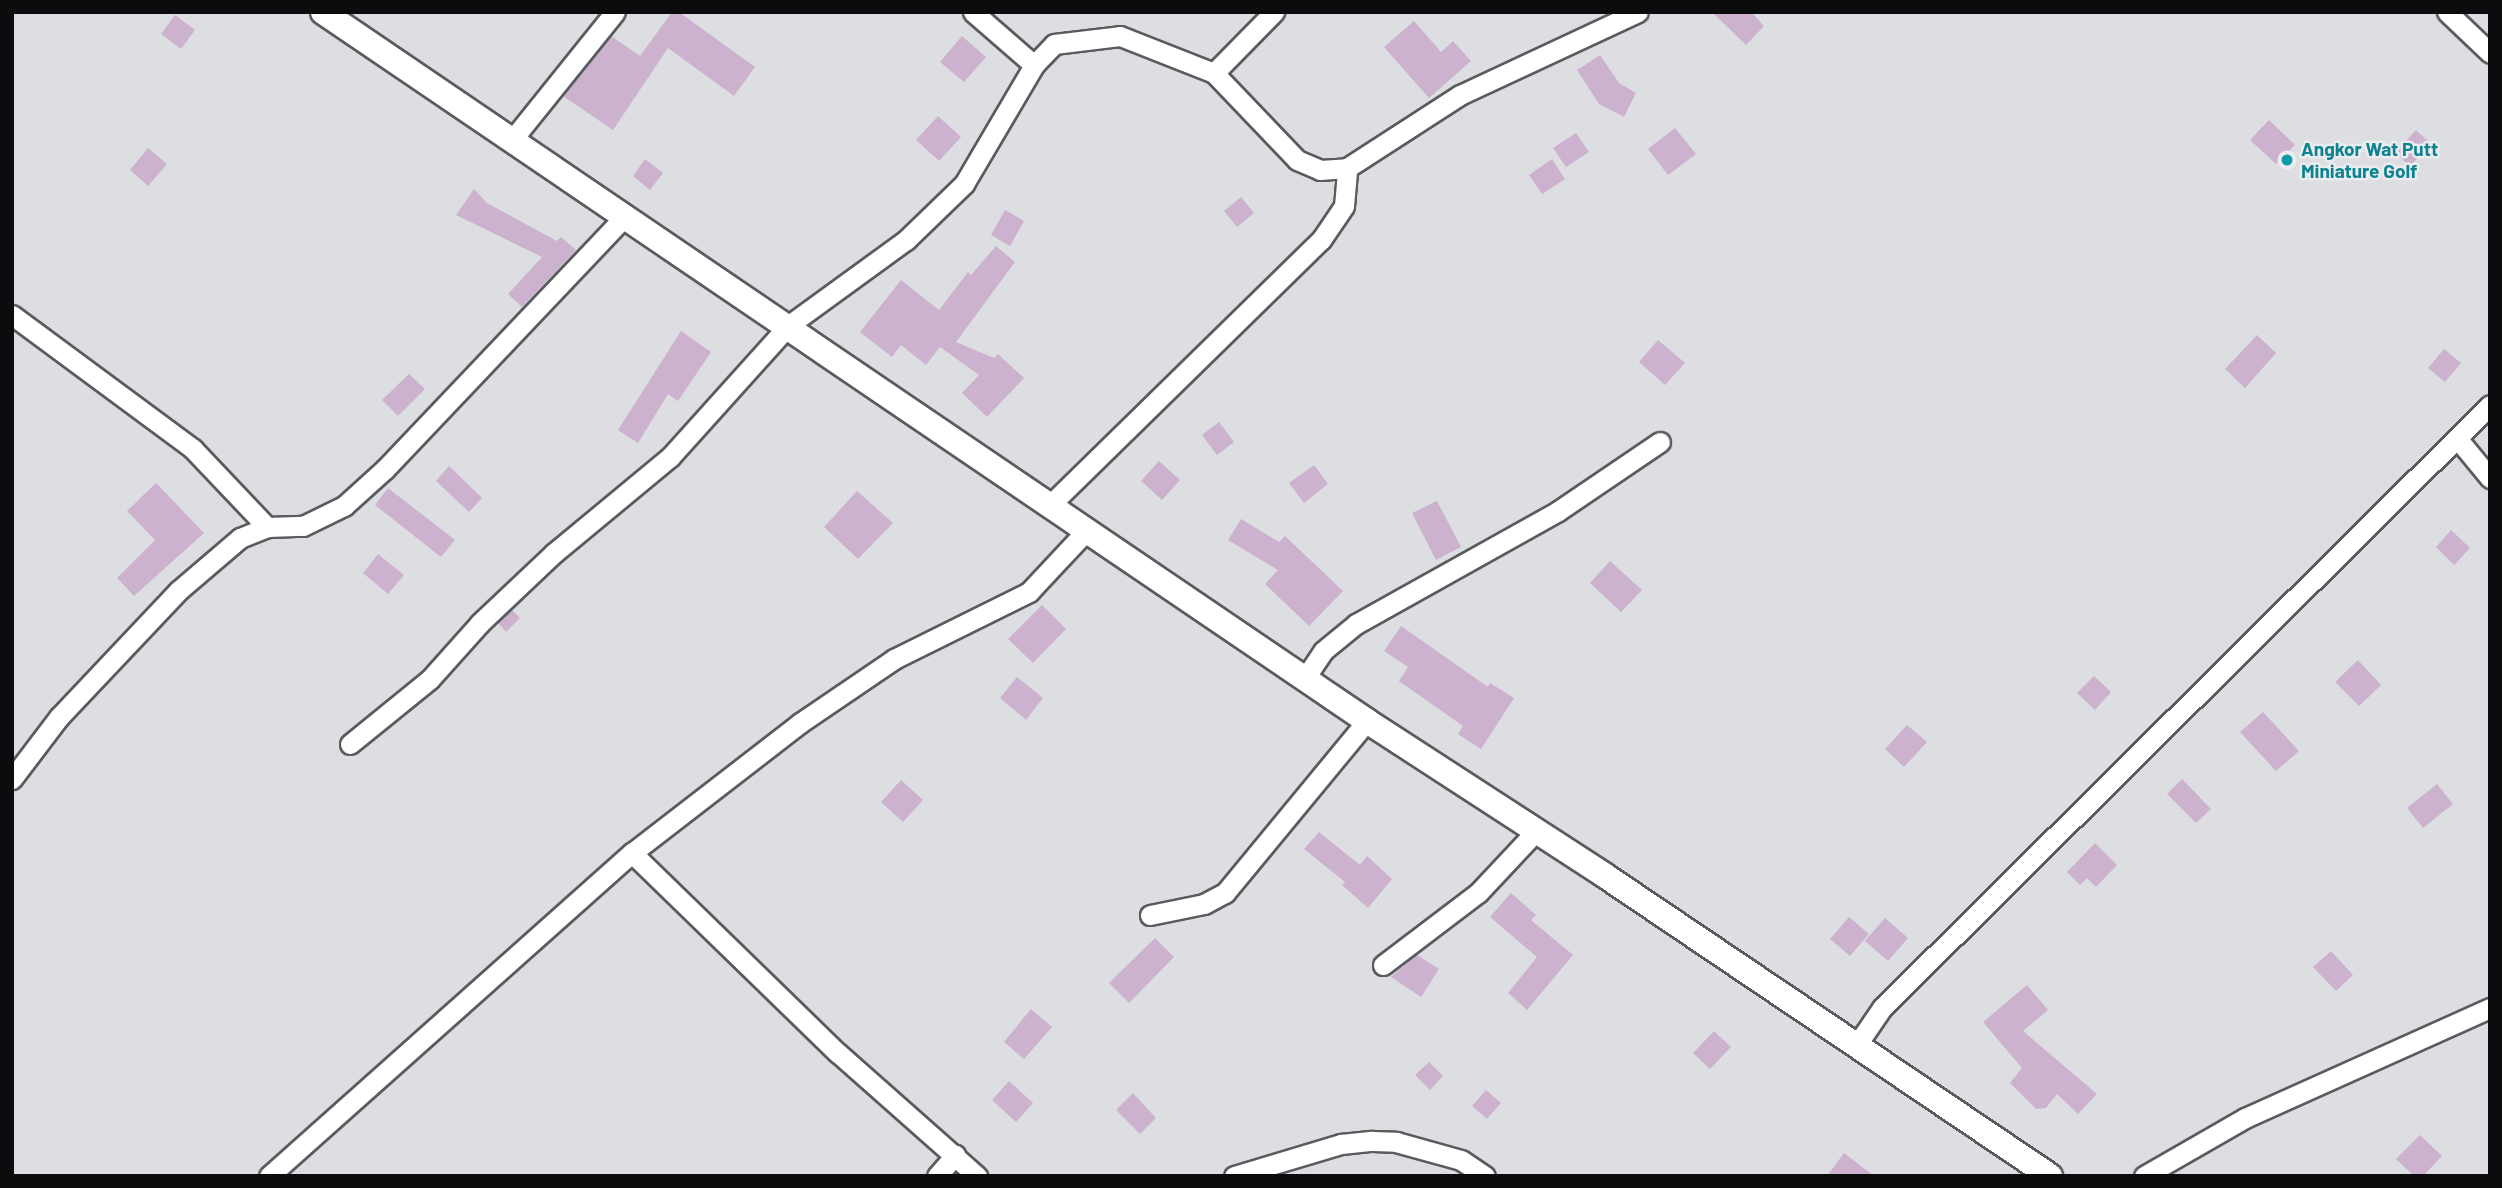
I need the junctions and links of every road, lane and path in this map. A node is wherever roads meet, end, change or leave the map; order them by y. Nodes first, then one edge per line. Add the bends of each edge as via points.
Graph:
1 (323, 12) edge
2 (615, 12) edge
3 (973, 12) edge
4 (1275, 12) edge
5 (1638, 12) edge
6 (2447, 12) edge
7 (2490, 53) edge
8 (1034, 65) junction
9 (1214, 73) junction
10 (512, 140) junction
11 (1347, 168) junction
12 (625, 216) junction
13 (12, 315) edge
14 (789, 325) junction
15 (2490, 405) edge
16 (2457, 438) junction
17 (1660, 442) dead end
18 (2490, 478) edge
19 (1050, 505) junction
20 (267, 527) junction
21 (1087, 530) junction
22 (1305, 678) junction
23 (1367, 721) junction
24 (350, 744) dead end
25 (12, 779) edge
26 (1536, 831) junction
27 (632, 853) junction
28 (1150, 915) dead end
29 (1383, 965) dead end
30 (2490, 1008) edge
31 (1856, 1046) junction
32 (955, 1155) junction
33 (2046, 1175) edge
34 (269, 1176) edge
35 (937, 1176) edge
36 (977, 1176) edge
37 (1234, 1176) edge
38 (1485, 1176) edge
39 (2144, 1176) edge

1 - 10 street
2 - 10 street
3 - 8 street
4 - 9 street
5 - 11 street via 1460,95
6 - 7 street
8 - 9 street via 1054,44 1120,36
8 - 14 street via 964,184 906,240
9 - 11 street via 1297,160 1320,170
10 - 12 street
11 - 19 street via 1344,206 1321,240
12 - 14 street
12 - 20 street via 385,469 344,506 303,526
13 - 20 street via 193,449
14 - 19 street
14 - 24 street via 670,457 554,554 480,623 430,679
15 - 16 street
16 - 18 street
16 - 31 street via 1882,1008
17 - 22 street via 1558,511 1347,630 1323,651
19 - 21 street
20 - 25 street via 240,538 178,591 59,717
21 - 22 street
21 - 27 street via 1029,592 894,659 800,723
22 - 23 street
23 - 26 street
23 - 28 street via 1225,893 1203,904
26 - 29 street via 1478,893
26 - 31 street
27 - 32 street via 838,1053
27 - 34 street
30 - 39 street via 2245,1118
31 - 33 street
32 - 35 street
32 - 36 street
37 - 38 street via 1341,1144 1373,1141 1395,1142 1461,1160

